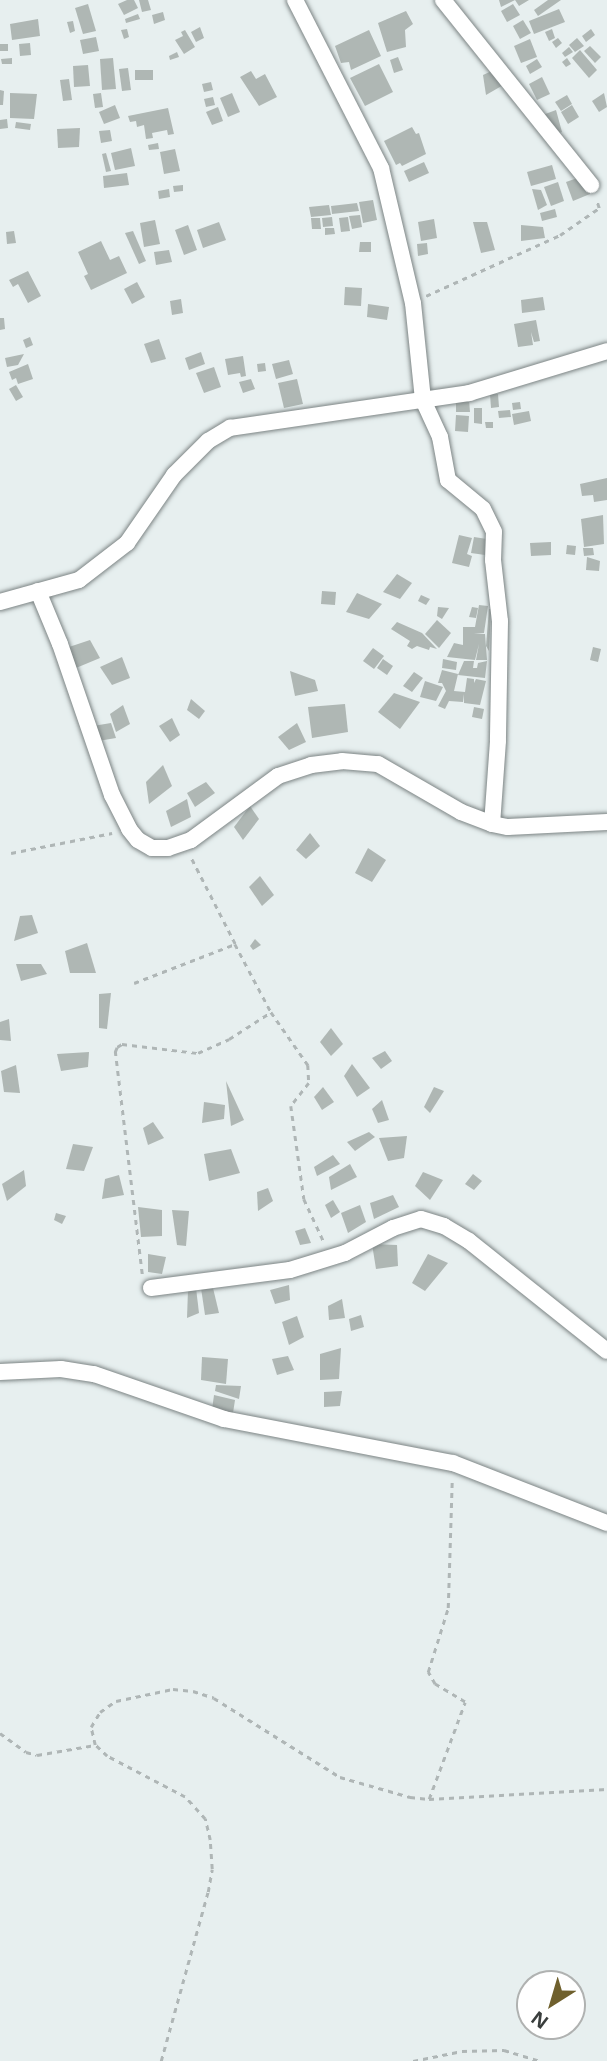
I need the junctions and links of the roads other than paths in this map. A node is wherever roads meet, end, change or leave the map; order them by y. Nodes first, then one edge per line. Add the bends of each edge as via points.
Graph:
1 (295, 0) edge
2 (443, 0) edge
3 (591, 185) road end
4 (607, 351) edge
5 (422, 400) junction
6 (38, 592) junction
7 (0, 602) edge
8 (607, 822) edge
9 (492, 824) junction
10 (151, 1288) road end
11 (607, 1351) edge
12 (0, 1372) edge
13 (607, 1523) edge

1 - 5 street via 380,168 413,303
2 - 3 street
4 - 5 street via 469,393
5 - 6 street via 230,428 208,441 174,475 127,543 79,580
5 - 9 street via 440,437 448,480 483,509 494,532 500,621
6 - 7 street
6 - 9 street via 129,829 152,848 183,842 278,776 342,761 378,764 461,812
8 - 9 street
10 - 11 street via 290,1270 332,1258 421,1219 469,1241
12 - 13 street via 61,1369 94,1374 224,1419 453,1463

